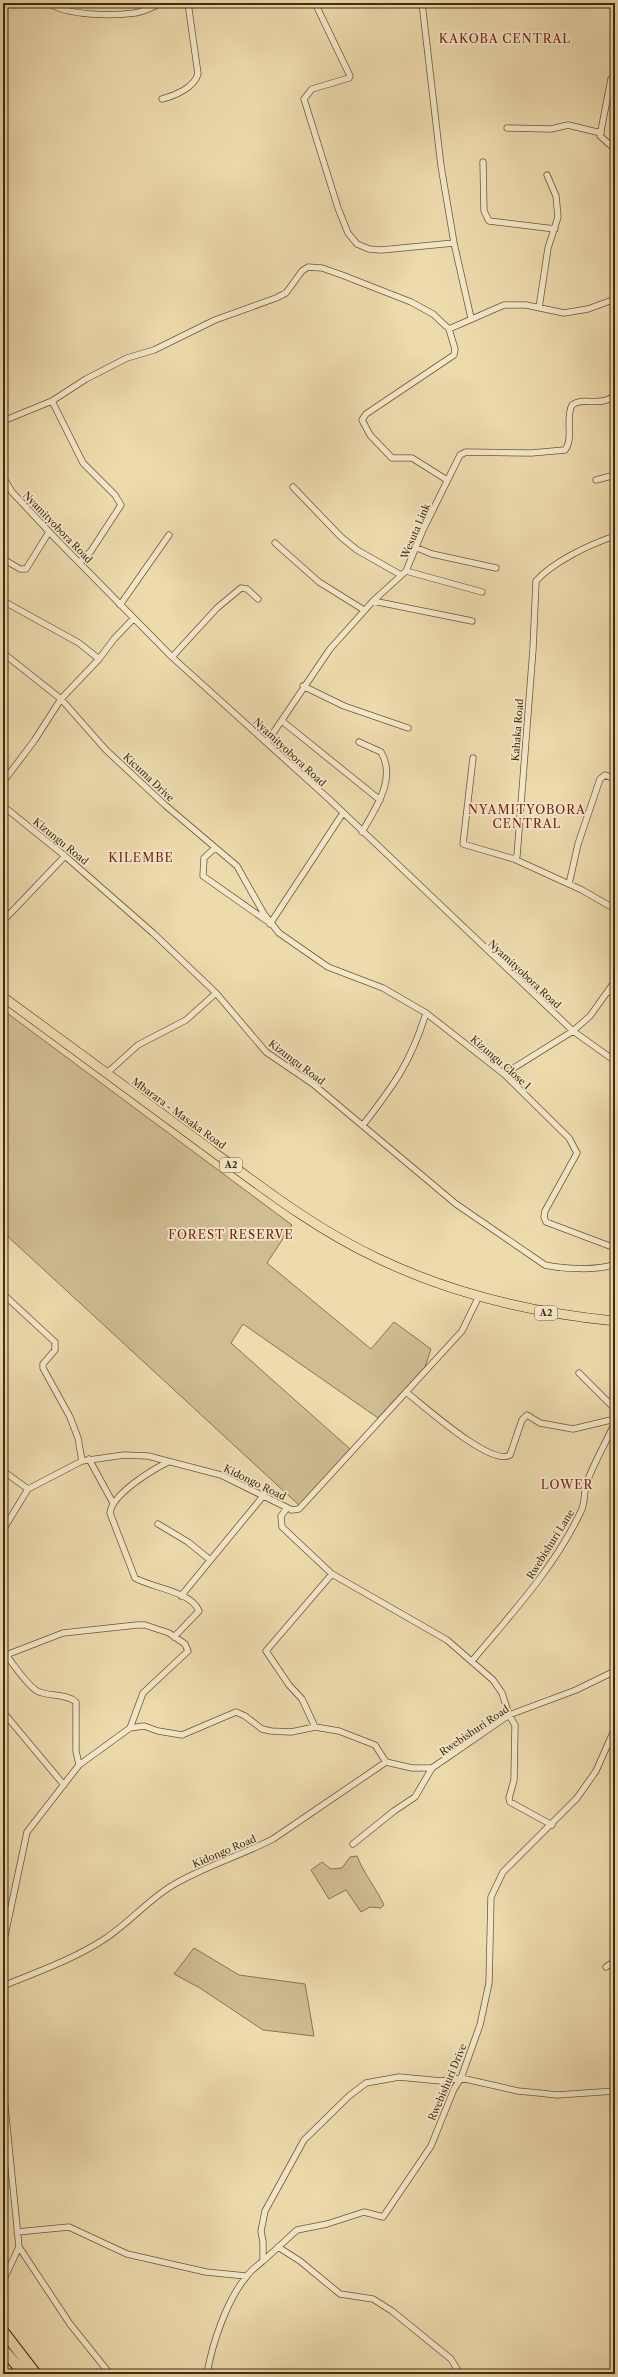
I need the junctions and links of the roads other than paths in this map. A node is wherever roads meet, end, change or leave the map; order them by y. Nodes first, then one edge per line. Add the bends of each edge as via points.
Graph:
1 (49, 3) edge
2 (161, 3) edge
3 (188, 3) edge
4 (315, 3) edge
5 (422, 3) edge
6 (615, 75) edge
7 (162, 99) dead end
8 (507, 128) dead end
9 (601, 133) junction
10 (615, 148) edge
11 (483, 162) dead end
12 (546, 175) dead end
13 (555, 229) junction
14 (454, 243) junction
15 (615, 299) edge
16 (539, 308) junction
17 (471, 318) junction
18 (449, 329) junction
19 (615, 395) edge
20 (52, 401) junction
21 (3, 421) edge
22 (615, 475) edge
23 (3, 478) edge
24 (447, 480) junction
25 (596, 480) dead end
26 (293, 487) dead end
27 (49, 532) junction
28 (169, 535) dead end
29 (615, 536) edge
30 (275, 543) dead end
31 (417, 548) junction
32 (3, 559) edge
33 (80, 562) junction
34 (496, 568) dead end
35 (406, 571) junction
36 (401, 575) junction
37 (482, 592) dead end
38 (258, 599) dead end
39 (3, 601) edge
40 (373, 601) junction
41 (120, 605) junction
42 (364, 610) junction
43 (134, 619) junction
44 (472, 621) dead end
45 (3, 653) edge
46 (172, 657) junction
47 (99, 659) junction
48 (303, 686) junction
49 (61, 699) junction
50 (282, 721) junction
51 (408, 728) dead end
52 (267, 742) junction
53 (359, 742) dead end
54 (473, 758) dead end
55 (615, 779) edge
56 (3, 782) edge
57 (380, 800) junction
58 (3, 806) edge
59 (343, 813) junction
60 (362, 832) junction
61 (215, 848) junction
62 (65, 856) junction
63 (514, 859) junction
64 (569, 884) junction
65 (615, 909) edge
66 (3, 921) edge
67 (270, 924) junction
68 (615, 981) edge
69 (609, 990) junction
70 (216, 993) junction
71 (3, 997) edge
72 (615, 997) edge
73 (426, 1013) junction
74 (573, 1031) junction
75 (615, 1061) edge
76 (107, 1073) junction
77 (504, 1074) junction
78 (363, 1125) junction
79 (615, 1248) edge
80 (615, 1264) edge
81 (3, 1294) edge
82 (479, 1296) junction
83 (615, 1321) edge
84 (579, 1373) dead end
85 (406, 1392) junction
86 (615, 1409) edge
87 (615, 1420) edge
88 (89, 1459) junction
89 (82, 1461) junction
90 (168, 1462) junction
91 (3, 1471) edge
92 (28, 1490) junction
93 (264, 1495) junction
94 (114, 1502) junction
95 (287, 1508) junction
96 (158, 1524) dead end
97 (3, 1530) edge
98 (209, 1559) junction
99 (332, 1574) junction
100 (181, 1596) junction
101 (174, 1637) junction
102 (4, 1654) edge
103 (472, 1661) junction
104 (615, 1670) edge
105 (3, 1712) edge
106 (509, 1715) junction
107 (315, 1727) junction
108 (130, 1728) junction
109 (615, 1728) edge
110 (386, 1762) junction
111 (79, 1765) junction
112 (432, 1768) junction
113 (64, 1784) junction
114 (552, 1825) junction
115 (353, 1844) dead end
116 (615, 1961) edge
117 (3, 1967) edge
118 (606, 1968) dead end
119 (3, 1986) edge
120 (461, 2078) junction
121 (3, 2086) edge
122 (615, 2091) edge
123 (17, 2232) junction
124 (18, 2247) junction
125 (278, 2247) junction
126 (263, 2261) junction
127 (246, 2276) junction
128 (3, 2281) edge
129 (3, 2331) edge
130 (3, 2349) edge
131 (24, 2374) edge
132 (36, 2374) edge
133 (110, 2374) edge
134 (207, 2374) edge
135 (460, 2374) edge

1 - 2 street via 57,9 103,14 136,13
3 - 7 street via 198,74 194,82 179,93
4 - 14 street via 350,76 312,89 304,99 348,233 357,244 369,250
5 - 14 street via 437,138
6 - 9 street via 611,79
8 - 9 street via 550,129 568,125
9 - 10 street via 602,140
11 - 13 street via 485,218 494,222
12 - 13 street via 558,204
13 - 16 street via 548,248
14 - 17 street
15 - 16 street via 588,309 564,313
16 - 17 street via 512,303
17 - 18 street
18 - 20 street via 433,314 411,302 322,268 308,267 286,293 215,320 147,353 126,358
18 - 24 street via 455,349 454,355 366,414 362,420 370,435 392,458 412,458
19 - 24 street, Wesuta Link via 606,402 577,402 572,405 569,414 568,444 565,450 466,452 460,455
20 - 21 street
20 - 33 street via 83,463 115,495 121,505 91,551
22 - 25 street
23 - 27 street, Nyamityobora Road via 12,492
24 - 31 street, Wesuta Link
26 - 36 street via 341,537 357,550
27 - 32 street via 26,569 20,569
27 - 33 street, Nyamityobora Road
28 - 41 street
29 - 63 street, Kahaka Road via 567,558 536,581 522,798 517,856
30 - 42 street via 319,582
31 - 34 street via 432,554
31 - 35 street, Wesuta Link
33 - 41 street, Nyamityobora Road
35 - 36 street, Wesuta Link
35 - 37 street
36 - 40 street, Wesuta Link
38 - 46 street via 247,589 241,588 217,608
39 - 47 street via 79,643
40 - 42 street, Wesuta Link
40 - 44 street
41 - 43 street, Nyamityobora Road
42 - 48 street, Wesuta Link via 327,652
43 - 46 street, Nyamityobora Road
43 - 47 street
45 - 49 street, Kicuma Drive
46 - 52 street, Nyamityobora Road
47 - 49 street
48 - 50 street, Wesuta Link
48 - 51 street via 344,706
49 - 56 street
49 - 61 street, Kicuma Drive via 97,742
50 - 52 street, Wesuta Link
50 - 57 street
52 - 59 street, Nyamityobora Road
53 - 57 street via 378,750 384,757 386,777
54 - 63 street via 464,844
55 - 64 street via 605,775 600,779 578,844
57 - 60 street
58 - 62 street, Kizungu Road
59 - 60 street, Nyamityobora Road
59 - 67 street
60 - 74 street, Nyamityobora Road
61 - 67 street, Kicuma Drive via 237,866
61 - 67 street, Kizungu Close I via 204,858 203,876
62 - 66 street
62 - 70 street, Kizungu Road via 141,922
63 - 64 street
64 - 65 street
67 - 73 street, Kizungu Close I via 328,967 384,988
68 - 69 street
69 - 72 street
69 - 74 street via 590,1016
70 - 76 street via 186,1020 134,1048
70 - 78 street, Kizungu Road via 266,1052 313,1084
71 - 76 main road, Mbarara - Masaka Road / A2
73 - 77 street, Kizungu Close I
73 - 78 street via 409,1059 397,1081
74 - 75 street, Nyamityobora Road
74 - 77 street
76 - 82 main road, Mbarara - Masaka Road / A2 via 266,1190 336,1237 424,1279
77 - 79 street, Kizungu Close I via 569,1138 578,1153 545,1211 546,1222
78 - 80 street, Kizungu Road via 456,1204 545,1265 556,1268 601,1268
81 - 89 street via 56,1342 56,1350 42,1368 70,1417 78,1438
82 - 83 main road, A2 via 543,1312
82 - 85 street, Kidongo Road via 462,1331
84 - 86 street
85 - 87 street via 476,1447 505,1457 510,1455 522,1420 527,1415 540,1423 573,1429
85 - 95 street, Kidongo Road via 302,1507 296,1510
87 - 103 street, Rwebishuri Lane via 586,1486 582,1509 560,1548 533,1588
88 - 89 street, Kidongo Road
88 - 90 street, Kidongo Road via 124,1454 148,1456
88 - 94 street
89 - 92 street, Kidongo Road
90 - 93 street, Kidongo Road via 221,1475
90 - 94 street via 142,1476
91 - 92 street
92 - 97 street, Kidongo Road
93 - 95 street, Kidongo Road
93 - 98 street
94 - 100 street via 110,1513 135,1578
95 - 99 street via 281,1516 282,1527
96 - 98 street via 188,1542
98 - 100 street
99 - 103 street via 416,1620 447,1640
99 - 107 street via 266,1651 302,1699
100 - 101 street via 196,1604 199,1611
101 - 102 street via 141,1625 76,1631
101 - 108 street via 188,1647 188,1651 143,1693
102 - 111 street via 36,1690 46,1695 70,1698 76,1702 76,1751
103 - 106 street via 496,1684 502,1693
104 - 106 street, Rwebishuri Road via 576,1690
105 - 113 street
106 - 112 street, Rwebishuri Road
106 - 114 street via 515,1725 514,1780 510,1802
107 - 108 street via 291,1732 271,1731 262,1729 236,1712 182,1735 144,1726
107 - 110 street via 339,1731 372,1743 379,1748
108 - 111 street
109 - 114 street, Rwebishuri Drive via 596,1771 577,1798
110 - 112 street via 412,1768
110 - 119 street, Kidongo Road via 273,1839 255,1849 208,1866 171,1886 103,1939 62,1962
111 - 113 street
112 - 115 street via 415,1797 394,1810
113 - 117 street via 27,1832 4,1940
114 - 120 street, Rwebishuri Drive via 503,1872 491,1897 489,1982 480,2025
116 - 118 street
120 - 122 street via 518,2091 545,2094
120 - 125 street, Rwebishuri Drive via 431,2146 383,2217 364,2212 327,2224 304,2228 294,2232
120 - 126 street via 441,2081 399,2078 377,2080 366,2083 349,2096 304,2140 265,2211 261,2231
121 - 123 street
123 - 124 street
123 - 127 street via 69,2228 126,2254 206,2272
124 - 128 street
124 - 133 street via 70,2324
125 - 126 street, Rwebishuri Drive
125 - 135 street via 300,2261 340,2294 373,2299 392,2311 451,2359
126 - 127 street, Rwebishuri Drive
127 - 134 street via 222,2323
129 - 132 highway
130 - 131 highway

